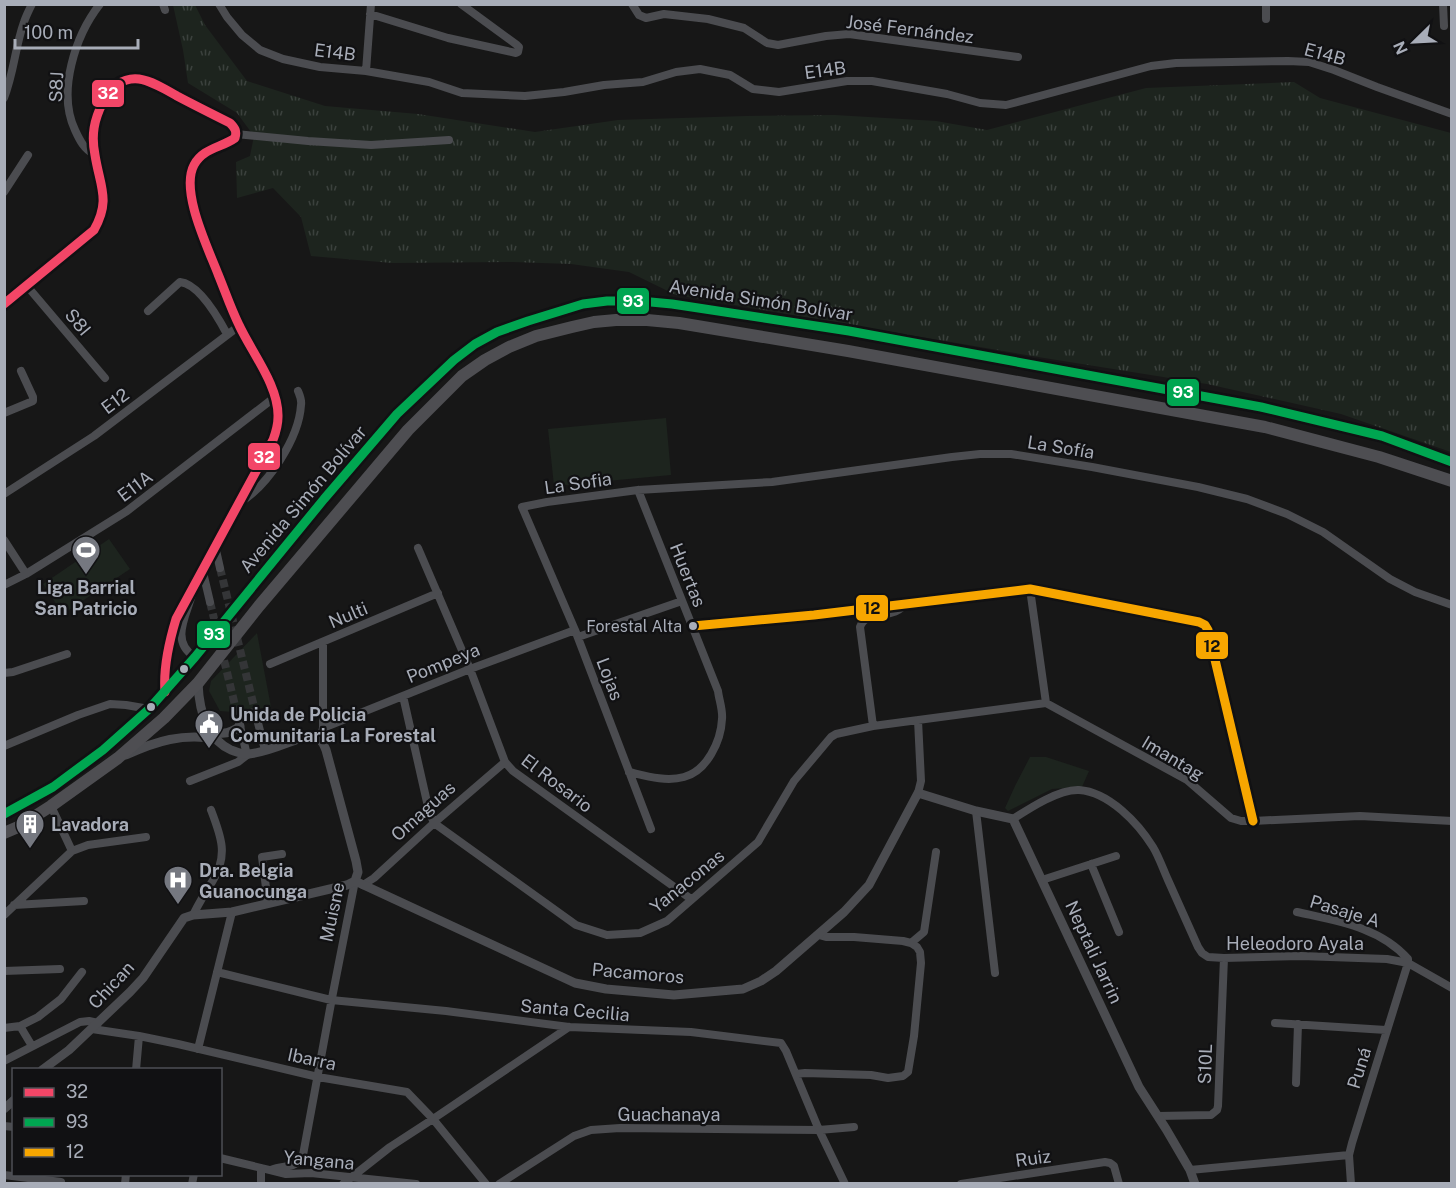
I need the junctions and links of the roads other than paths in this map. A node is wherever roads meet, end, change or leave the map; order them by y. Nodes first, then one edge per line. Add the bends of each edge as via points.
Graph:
1 (32, 4) edge
2 (100, 4) edge
3 (219, 4) edge
4 (371, 4) edge
5 (461, 4) edge
6 (632, 4) edge
7 (1266, 4) edge
8 (1443, 4) edge
9 (370, 14) junction
10 (1266, 19) dead end
11 (1444, 26) dead end
12 (1018, 57) dead end
13 (366, 71) junction
14 (4, 98) edge
15 (1452, 114) edge
16 (236, 134) junction
17 (449, 140) dead end
18 (28, 155) dead end
19 (95, 155) junction
20 (4, 192) edge
21 (27, 286) junction
22 (4, 304) edge
23 (148, 311) dead end
24 (239, 326) junction
25 (227, 334) junction
26 (21, 371) dead end
27 (105, 378) dead end
28 (298, 391) dead end
29 (275, 397) junction
30 (4, 413) edge
31 (1452, 462) edge
32 (1452, 482) edge
33 (638, 490) junction
34 (4, 495) edge
35 (238, 504) junction
36 (522, 507) joint
37 (4, 540) edge
38 (215, 546) junction
39 (418, 548) dead end
40 (202, 568) junction
41 (220, 568) tunnel mouth
42 (26, 574) junction
43 (4, 585) edge
44 (194, 585) junction
45 (1030, 589) junction
46 (438, 593) junction
47 (682, 601) junction
48 (210, 602) tunnel mouth
49 (905, 603) junction
50 (1452, 605) edge
51 (693, 626) junction
52 (577, 633) junction
53 (323, 642) junction
54 (67, 654) dead end
55 (195, 657) junction
56 (270, 664) dead end
57 (470, 669) junction
58 (4, 673) edge
59 (198, 683) junction
60 (165, 692) junction
61 (403, 696) junction
62 (1046, 703) junction
63 (149, 709) junction
64 (257, 719) tunnel mouth
65 (918, 720) junction
66 (239, 724) joint
67 (873, 726) junction
68 (209, 728) junction
69 (323, 728) junction
70 (320, 738) junction
71 (216, 739) junction
72 (4, 746) edge
73 (265, 750) junction
74 (247, 755) junction
75 (118, 759) junction
76 (505, 762) junction
77 (629, 772) junction
78 (190, 781) dead end
79 (918, 793) junction
80 (51, 806) junction
81 (211, 810) dead end
82 (976, 811) junction
83 (4, 814) edge
84 (1013, 819) junction
85 (1253, 821) junction
86 (1452, 821) edge
87 (434, 823) junction
88 (651, 829) dead end
89 (4, 833) edge
90 (146, 837) dead end
91 (72, 851) junction
92 (936, 852) dead end
93 (282, 854) dead end
94 (1116, 856) dead end
95 (1091, 864) junction
96 (1042, 880) junction
97 (359, 883) junction
98 (691, 899) junction
99 (84, 901) dead end
100 (268, 903) junction
101 (14, 905) junction
102 (232, 912) junction
103 (1297, 912) dead end
104 (4, 915) edge
105 (194, 915) junction
106 (1119, 932) dead end
107 (819, 935) junction
108 (911, 943) junction
109 (1224, 958) junction
110 (1408, 963) junction
111 (60, 969) dead end
112 (4, 971) edge
113 (82, 972) dead end
114 (217, 972) junction
115 (995, 973) dead end
116 (1452, 988) edge
117 (332, 1000) junction
118 (1275, 1023) dead end
119 (1298, 1024) junction
120 (20, 1026) junction
121 (95, 1026) junction
122 (569, 1027) junction
123 (4, 1028) edge
124 (1386, 1030) junction
125 (139, 1036) junction
126 (32, 1046) junction
127 (198, 1049) junction
128 (4, 1061) edge
129 (45, 1068) edge
130 (136, 1068) edge
131 (796, 1074) junction
132 (318, 1077) junction
133 (1296, 1083) dead end
134 (1158, 1116) junction
135 (433, 1119) junction
136 (854, 1127) dead end
137 (819, 1130) junction
138 (1350, 1155) junction
139 (222, 1158) edge
140 (261, 1168) junction
141 (272, 1170) junction
142 (1190, 1170) junction
143 (1032, 1173) junction
144 (12, 1176) edge
145 (350, 1177) junction
146 (61, 1182) edge
147 (1351, 1182) edge
148 (261, 1184) edge
149 (343, 1184) edge
150 (416, 1184) edge
151 (486, 1184) edge
152 (499, 1184) edge
153 (845, 1184) edge
154 (961, 1184) edge
155 (1033, 1184) edge
156 (1119, 1184) edge
157 (1195, 1184) edge
158 (1359, 1184) edge

1 - 14 street
2 - 19 street, S8J via 80,39 66,96 76,133
3 - 13 street, E14B via 242,35 260,50 320,67
4 - 9 street
5 - 9 street via 517,45 518,52 448,38
6 - 12 street, José Fernández via 646,18 664,14 708,19 744,28 767,43 778,45 849,34
7 - 10 street
8 - 11 street
9 - 13 street
13 - 15 street, E14B via 429,82 462,93 525,96 644,82 700,69 730,75 753,89 779,92 846,81 872,81 1006,105 1151,66 1288,61 1309,62 1334,70
16 - 17 street via 371,145
16 - 19 street via 230,123 155,84 137,79 119,82 106,94 92,134
16 - 24 street via 230,142 204,153 190,174 197,221
18 - 20 street
19 - 21 street, S8J via 104,198 94,231
21 - 22 street, S8J
21 - 27 street, S8I
23 - 25 street via 183,282 208,304
24 - 25 street, E12
24 - 29 street
25 - 34 street, E12 via 94,436
26 - 30 street via 33,400
28 - 35 street via 302,402 299,417 282,456 254,492
29 - 35 street via 279,415 273,440
29 - 42 street, E11A via 127,512
31 - 55 highway, Avenida Simón Bolívar via 1382,436 1261,407 849,331 672,304 583,304 497,332 475,344 434,377 324,499
32 - 59 highway, Avenida Simón Bolívar via 1379,457 1265,426 680,323 594,322 509,347 462,376 408,429
33 - 36 street, La Sofia
33 - 47 street, Huertas
33 - 50 street, La Sofía via 772,482 952,457 1011,454 1246,499 1323,532 1390,579
35 - 38 street
36 - 52 street, Lojas
37 - 42 street
38 - 40 street
38 - 41 street
39 - 46 street, El Rosario
40 - 44 street
40 - 48 street
42 - 43 street, E11A
44 - 55 street via 182,637 185,648
44 - 60 street via 170,640
45 - 49 street
45 - 62 street
45 - 85 street via 1205,625
46 - 53 street, Nulti
46 - 57 street, El Rosario
47 - 51 street, Huertas
47 - 52 street, Pompeya
49 - 51 street
49 - 67 street via 898,611 867,617 860,627
51 - 77 street, Huertas via 718,691 723,717 717,744 703,765 681,778 654,778
52 - 57 street, Pompeya
52 - 77 street, Lojas
53 - 56 street, Nulti
53 - 69 street
54 - 58 street
55 - 60 highway, Avenida Simón Bolívar
57 - 61 street, Pompeya
57 - 76 street, El Rosario
59 - 68 street via 201,712
59 - 75 highway, Avenida Simón Bolívar
60 - 63 highway, Avenida Simón Bolívar
61 - 69 street, Pompeya
61 - 87 street
62 - 65 street
62 - 85 street, Imantag via 1187,780 1231,818
63 - 72 street via 110,704
63 - 83 highway, Avenida Simón Bolívar via 53,787
64 - 73 street
65 - 67 street, Yanaconas
65 - 79 street, Pacamoros
66 - 68 street via 225,734
66 - 74 street
67 - 98 street, Yanaconas via 831,737 794,781 758,842
68 - 71 street
69 - 70 street
70 - 73 street via 307,736
70 - 97 street, Muisne
71 - 74 street
71 - 75 street via 168,739
73 - 74 street
74 - 78 street
75 - 80 highway, Avenida Simón Bolívar
76 - 87 street, Omaguas
76 - 98 street, El Rosario
77 - 88 street, Lojas
79 - 82 street
79 - 107 street, Pacamoros via 869,885
80 - 89 highway, Avenida Simón Bolívar
80 - 91 street
81 - 105 street via 223,854 214,880
82 - 84 street
82 - 115 street
84 - 96 street, Neptali Jarrin
84 - 109 street, Heleodoro Ayala via 1061,793 1093,792 1108,800 1127,815 1154,849 1202,953
85 - 86 street, Imantag via 1360,816
87 - 97 street, Omaguas via 374,878
87 - 98 street, Yanaconas via 576,925 607,935 640,933 667,921
90 - 91 street
91 - 101 street
92 - 108 street via 924,932
93 - 100 street via 262,857
94 - 95 street
95 - 96 street
95 - 106 street
96 - 134 street, Neptali Jarrin via 1139,1087
97 - 100 street, Omaguas
97 - 107 street, Pacamoros via 553,974 606,989 674,995 743,988 761,981
97 - 117 street, Muisne
99 - 101 street
100 - 102 street, Omaguas
101 - 104 street
102 - 105 street, Omaguas
102 - 114 street
103 - 110 street, Pasaje A via 1371,932 1402,952
105 - 121 street, Chican via 184,918 143,978
107 - 108 street
108 - 131 street via 920,952 921,963 908,1072 888,1078
109 - 110 street, Heleodoro Ayala via 1330,956
109 - 134 street, S10L via 1218,1106 1211,1115
110 - 116 street, Heleodoro Ayala
110 - 124 street, Puná
111 - 112 street
113 - 120 street via 61,999
114 - 117 street, Santa Cecilia
114 - 127 street
117 - 122 street, Santa Cecilia
117 - 132 street, Muisne
118 - 119 street
119 - 124 street
119 - 133 street
120 - 123 street
120 - 126 street
121 - 125 street, Ibarra
121 - 126 street, Ibarra via 89,1021 80,1022
121 - 129 street, Chican
122 - 131 street, Santa Cecilia via 691,1032 781,1043
122 - 135 street
124 - 138 street, Puná
125 - 127 street, Ibarra
125 - 130 street
126 - 128 street, Ibarra
127 - 132 street, Ibarra
131 - 137 street, Santa Cecilia
132 - 135 street, Ibarra via 407,1092
132 - 141 street, Muisne via 303,1155 294,1165
134 - 142 street, Neptali Jarrin
135 - 145 street
135 - 151 street, Ibarra
136 - 137 street, Guachanaya
137 - 152 street, Guachanaya via 591,1130 574,1136
137 - 153 street, Santa Cecilia
138 - 142 street
138 - 147 street, Puná
139 - 140 street, Yangana
140 - 141 street, Yangana
140 - 148 street
141 - 145 street, Yangana
142 - 157 street, Neptali Jarrin
143 - 154 street, Ruiz
143 - 155 street
143 - 156 street, Ruiz via 1110,1163
144 - 146 street
145 - 149 street
145 - 150 street, Yangana
147 - 158 street

